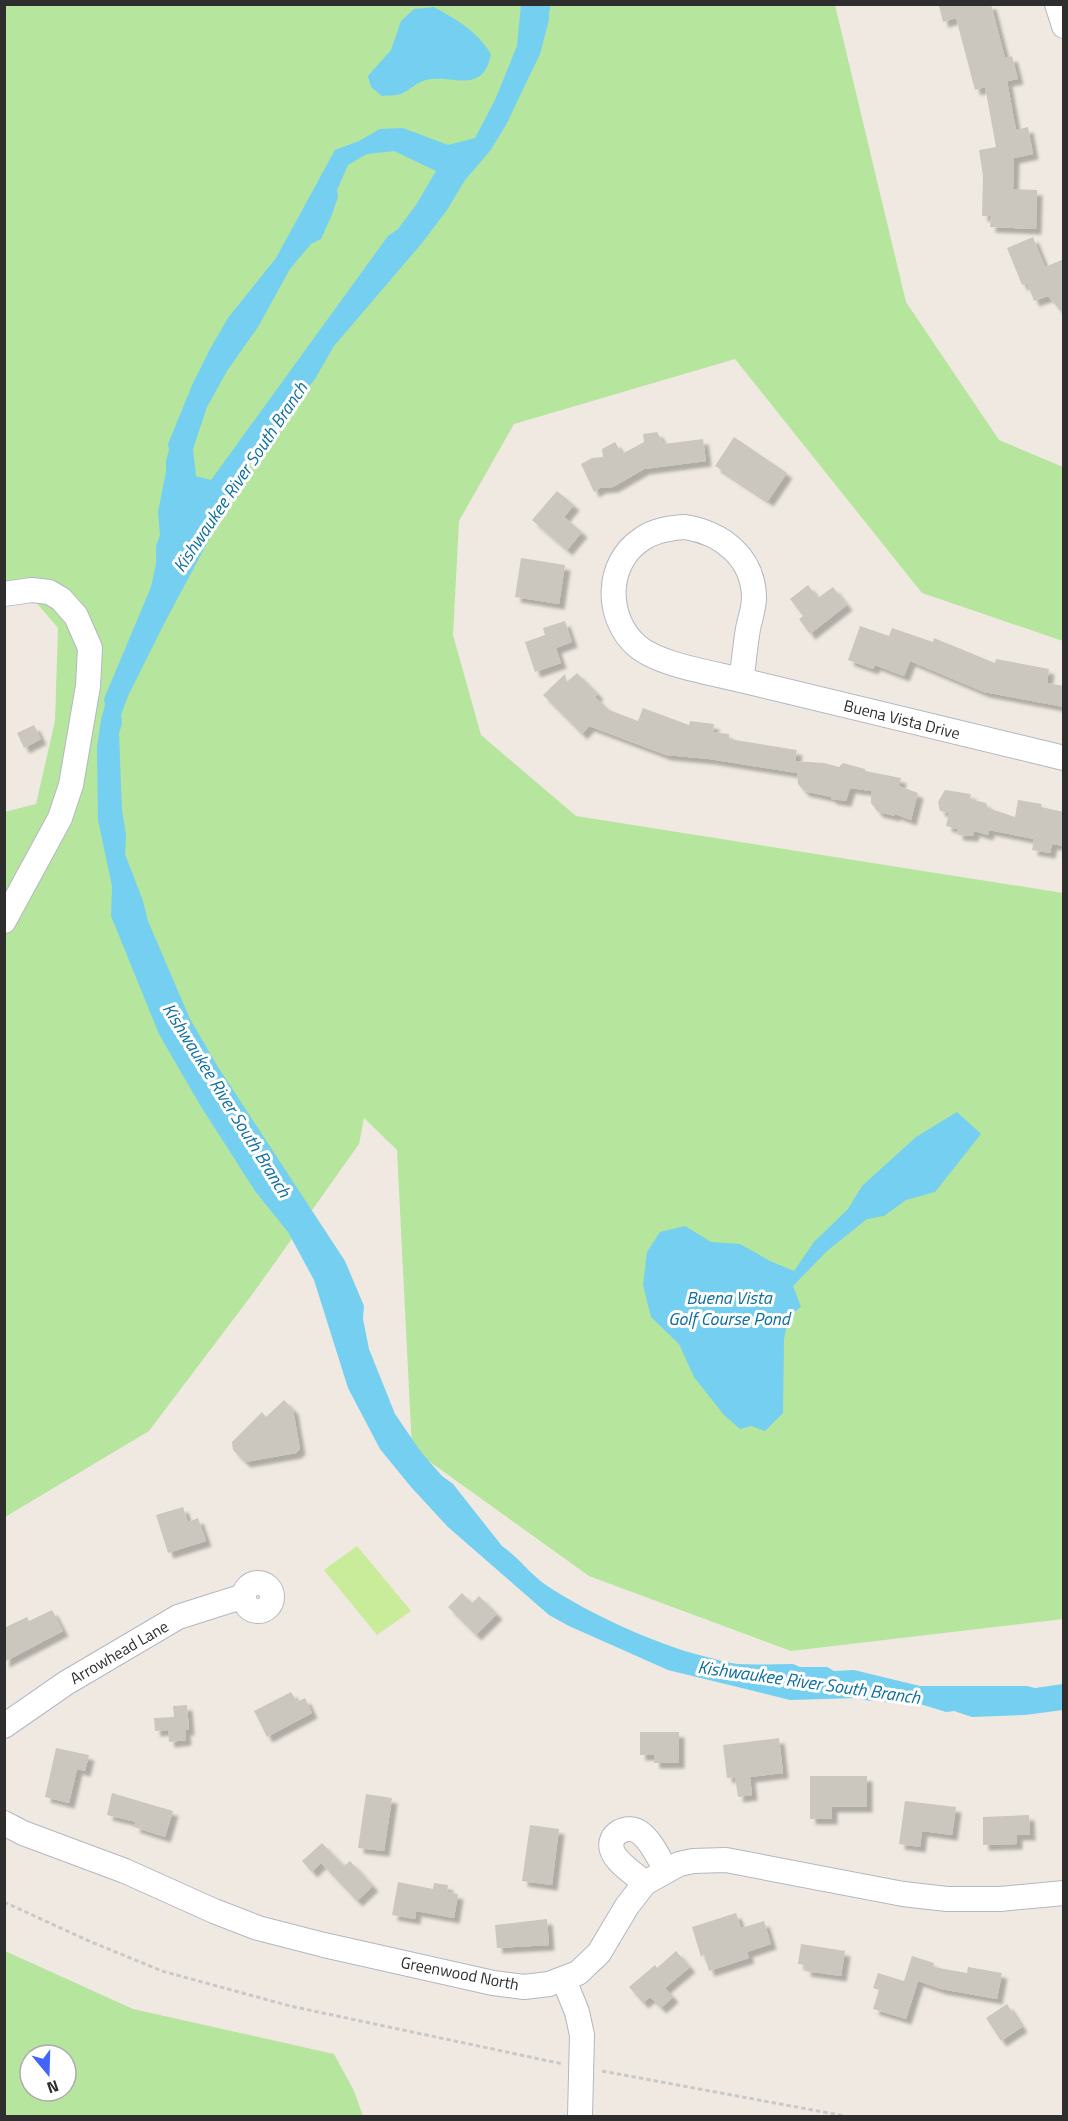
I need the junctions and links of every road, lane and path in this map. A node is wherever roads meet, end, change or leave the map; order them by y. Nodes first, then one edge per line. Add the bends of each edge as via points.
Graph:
1 (1058, 4) edge
2 (1063, 24) edge
3 (4, 594) edge
4 (741, 680) junction
5 (1064, 758) edge
6 (4, 921) edge
7 (244, 1596) dead end
8 (4, 1726) edge
9 (4, 1823) edge
10 (666, 1870) junction
11 (645, 1883) junction
12 (1064, 1893) edge
13 (4, 1902) edge
14 (564, 1980) junction
15 (581, 2067) junction
16 (580, 2116) edge
17 (844, 2116) edge

1 - 2 street
3 - 6 street via 49,592 76,616 90,648 88,686 71,784 60,818
4 - 4 street, Buena Vista Drive via 664,660 638,647 628,637 615,612 614,583 624,557 642,538 686,527 715,535 738,554 752,581 754,596
4 - 5 street, Buena Vista Drive
7 - 8 street, Arrowhead Lane via 178,1617 66,1683
9 - 14 street, Greenwood North via 258,1928 493,1983 538,1986
10 - 11 street, Greenwood North
10 - 11 street via 637,1830 630,1828 617,1833 611,1843 612,1851
10 - 12 street, Greenwood North via 710,1859 947,1899
11 - 14 street, Greenwood North via 599,1953 578,1973
13 - 15 path via 162,1971 290,2006
14 - 15 street via 580,2024
15 - 16 street
15 - 17 path

